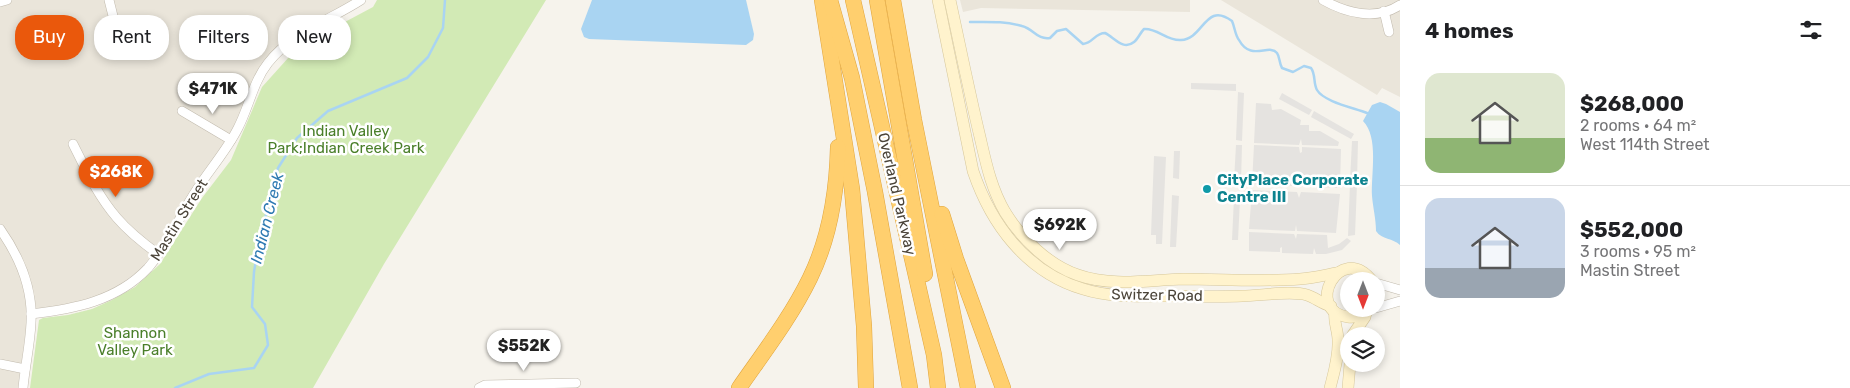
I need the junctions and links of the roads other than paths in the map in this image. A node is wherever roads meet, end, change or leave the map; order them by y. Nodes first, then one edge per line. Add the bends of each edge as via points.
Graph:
1 (7, 0) edge
2 (109, 0) edge
3 (362, 0) edge
4 (822, 0) edge
5 (830, 0) edge
6 (853, 0) edge
7 (877, 0) edge
8 (893, 0) edge
9 (938, 0) edge
10 (950, 0) edge
11 (1323, 0) edge
12 (0, 2) edge
13 (1400, 4) edge
14 (1384, 11) junction
15 (113, 15) edge
16 (1389, 32) dead end
17 (973, 110) junction
18 (182, 111) dead end
19 (839, 112) junction
20 (961, 112) junction
21 (231, 140) junction
22 (73, 144) dead end
23 (924, 169) junction
24 (0, 229) edge
25 (158, 254) junction
26 (1048, 258) junction
27 (1040, 268) junction
28 (1362, 272) edge
29 (1337, 273) junction
30 (1241, 279) junction
31 (1385, 286) edge
32 (1400, 290) edge
33 (1242, 296) junction
34 (1400, 301) edge
35 (1385, 306) edge
36 (1333, 309) junction
37 (1340, 313) edge
38 (31, 314) junction
39 (934, 355) junction
40 (0, 364) edge
41 (25, 369) junction
42 (1349, 372) edge
43 (576, 383) dead end
44 (22, 388) edge
45 (479, 388) edge
46 (739, 388) edge
47 (866, 388) edge
48 (910, 388) edge
49 (938, 388) edge
50 (968, 388) edge
51 (1003, 388) edge
52 (1330, 388) edge
53 (1348, 388) edge

1 - 12 street
2 - 15 street
3 - 21 street, Mastin Street via 291,40 274,56 258,78
4 - 19 highway
5 - 48 highway, Overland Parkway via 852,78
6 - 39 highway, Overland Parkway
7 - 39 highway via 928,291
8 - 23 highway
9 - 20 main road, Switzer Road
10 - 17 main road, Switzer Road
11 - 14 street via 1350,12 1371,14
13 - 14 street
14 - 16 street
17 - 20 main road
17 - 26 main road, Switzer Road via 990,180 1000,203 1024,237
18 - 21 street
19 - 46 highway via 838,177 819,256 792,310
19 - 47 highway via 852,189
20 - 27 main road, Switzer Road via 973,171 990,212 1012,244
21 - 25 street, Mastin Street
22 - 25 street via 106,206 134,236
23 - 50 highway
23 - 51 highway via 934,184 956,259
24 - 38 street via 20,263
25 - 38 street, Mastin Street via 141,274 112,294 68,309
26 - 27 main road
26 - 30 main road, Switzer Road via 1069,271 1102,280
27 - 33 main road, Switzer Road via 1073,286 1113,295
28 - 29 main road, Switzer Road via 1353,269
29 - 30 main road, Switzer Road via 1301,279
29 - 36 main road via 1331,279 1327,294
30 - 33 main road
31 - 32 street
33 - 36 main road, Switzer Road via 1306,295
34 - 35 street
36 - 37 main road, Switzer Road
36 - 52 main road via 1338,346
38 - 41 street
39 - 49 highway, Overland Parkway
40 - 41 street
41 - 44 street
42 - 53 main road
43 - 45 street via 485,385

